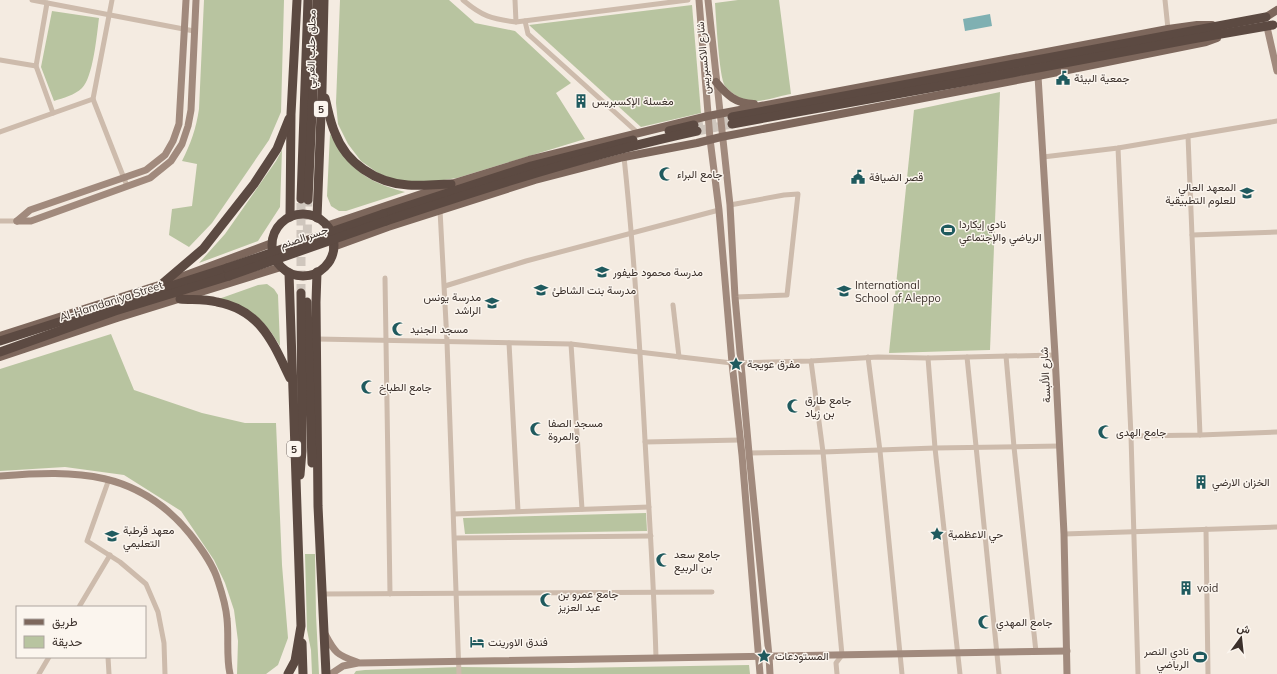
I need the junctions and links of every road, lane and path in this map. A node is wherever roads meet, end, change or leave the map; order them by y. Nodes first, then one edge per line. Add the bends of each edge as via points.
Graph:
1 (32, 0) edge
2 (112, 0) edge
3 (186, 0) edge
4 (196, 0) edge
5 (297, 0) edge
6 (308, 0) edge
7 (317, 0) edge
8 (324, 0) edge
9 (463, 0) edge
10 (515, 0) edge
11 (688, 0) edge
12 (699, 0) edge
13 (708, 0) edge
14 (1165, 0) edge
15 (48, 3) junction
16 (1277, 10) edge
17 (1277, 14) edge
18 (108, 15) junction
19 (1266, 17) junction
20 (525, 21) junction
21 (516, 22) junction
22 (1273, 25) edge
23 (1168, 29) junction
24 (184, 30) junction
25 (1221, 30) junction
26 (194, 31) junction
27 (0, 60) edge
28 (36, 66) junction
29 (1277, 72) edge
30 (1038, 76) junction
31 (716, 82) junction
32 (322, 89) junction
33 (93, 98) junction
34 (767, 105) junction
35 (53, 113) junction
36 (291, 114) junction
37 (719, 114) junction
38 (708, 116) junction
39 (732, 121) tunnel mouth
40 (1277, 121) edge
41 (696, 128) tunnel mouth
42 (0, 132) edge
43 (638, 133) junction
44 (1188, 136) junction
45 (722, 137) junction
46 (710, 139) junction
47 (1118, 148) junction
48 (624, 157) junction
49 (1043, 158) junction
50 (532, 170) junction
51 (124, 177) junction
52 (451, 184) junction
53 (127, 186) junction
54 (730, 205) junction
55 (440, 210) junction
56 (719, 210) junction
57 (290, 217) junction
58 (317, 218) junction
59 (0, 220) edge
60 (17, 221) junction
61 (326, 226) junction
62 (1277, 232) edge
63 (632, 234) junction
64 (1192, 235) junction
65 (272, 243) junction
66 (333, 247) junction
67 (281, 267) junction
68 (228, 272) junction
69 (317, 272) junction
70 (288, 273) junction
71 (385, 278) dead end
72 (162, 284) junction
73 (445, 286) junction
74 (735, 297) junction
75 (180, 299) junction
76 (673, 305) dead end
77 (0, 336) edge
78 (317, 339) junction
79 (0, 341) edge
80 (386, 341) junction
81 (448, 342) junction
82 (509, 343) junction
83 (571, 344) junction
84 (0, 352) edge
85 (640, 352) junction
86 (1055, 355) junction
87 (1006, 356) junction
88 (0, 357) edge
89 (679, 357) junction
90 (967, 357) junction
91 (868, 358) junction
92 (928, 358) junction
93 (811, 361) junction
94 (741, 362) junction
95 (732, 363) junction
96 (292, 382) junction
97 (1277, 432) edge
98 (1200, 435) junction
99 (1131, 436) junction
100 (740, 440) junction
101 (645, 442) junction
102 (1060, 446) junction
103 (1014, 447) junction
104 (935, 448) junction
105 (975, 448) junction
106 (880, 451) junction
107 (748, 452) junction
108 (823, 452) junction
109 (0, 476) edge
110 (109, 479) junction
111 (318, 506) junction
112 (649, 507) junction
113 (582, 509) junction
114 (518, 511) junction
115 (454, 514) junction
116 (296, 515) junction
117 (1277, 527) edge
118 (1206, 529) junction
119 (1134, 532) junction
120 (1064, 534) junction
121 (651, 536) junction
122 (455, 538) junction
123 (110, 555) junction
124 (654, 592) junction
125 (712, 592) dead end
126 (457, 593) junction
127 (322, 594) junction
128 (390, 594) junction
129 (80, 606) edge
130 (301, 626) junction
131 (323, 631) junction
132 (1067, 651) junction
133 (996, 652) junction
134 (1036, 652) junction
135 (957, 653) junction
136 (900, 654) junction
137 (842, 655) junction
138 (759, 656) junction
139 (769, 656) junction
140 (48, 658) edge
141 (108, 658) edge
142 (656, 658) junction
143 (459, 661) junction
144 (358, 663) junction
145 (229, 673) edge
146 (39, 674) edge
147 (109, 674) edge
148 (165, 674) edge
149 (288, 674) edge
150 (303, 674) edge
151 (326, 674) edge
152 (331, 674) edge
153 (459, 674) edge
154 (760, 674) edge
155 (770, 674) edge
156 (837, 674) edge
157 (902, 674) edge
158 (960, 674) edge
159 (999, 674) edge
160 (1067, 674) edge
161 (1138, 674) edge
162 (1208, 674) edge

1 - 15 street
2 - 18 street
3 - 24 street
4 - 26 street
5 - 36 highway, محلق حلب الغربي
6 - 7 highway via 304,200
8 - 32 highway, محلق حلب الغربي / 5
9 - 21 street via 477,12 498,20
10 - 21 street
11 - 20 street
12 - 38 street
13 - 31 street, شارع الاكسبريس
14 - 23 street
15 - 18 street
15 - 28 street
16 - 19 main road
17 - 19 main road
18 - 24 street
18 - 33 street
19 - 25 highway
20 - 21 street
20 - 43 street via 528,34
22 - 25 highway
22 - 29 street
23 - 25 main road via 1209,24
23 - 34 main road
24 - 26 street
24 - 51 street via 180,124 173,142 165,155 146,170
25 - 30 main road via 1216,38 1206,42
25 - 39 highway
26 - 53 street via 191,110 182,144 171,161 150,178
27 - 28 street
28 - 35 street
30 - 45 main road
30 - 49 street, شارع الألبسة
31 - 34 main road via 725,93 737,101
31 - 37 street, شارع الاكسبريس
32 - 52 highway via 334,133 350,157 364,170 381,180 400,185
32 - 58 highway, محلق حلب الغربي / 5
33 - 35 street
33 - 51 street
34 - 37 main road
35 - 42 street
36 - 57 highway, محلق حلب الغربي
36 - 72 highway via 277,148 254,184 203,249
37 - 38 main road
37 - 45 street, شارع الاكسبريس
38 - 43 main road
38 - 46 street
40 - 44 street
41 - 50 highway, جسر الصنم
43 - 50 main road
44 - 47 street
44 - 64 street
45 - 46 main road
45 - 54 street, شارع الاكسبريس
46 - 48 main road
46 - 56 street
47 - 49 street
47 - 99 street
48 - 50 main road
48 - 63 street
49 - 86 street, شارع الألبسة
50 - 52 main road
50 - 55 main road
50 - 68 highway, جسر الصنم, bridge via 384,217
51 - 53 street
51 - 60 street via 30,210
52 - 61 main road
53 - 60 street via 31,221
54 - 74 street, شارع الاكسبريس
54 - 74 street via 798,194 787,296
55 - 66 main road
55 - 73 street
56 - 63 street
56 - 95 street
57 - 58 highway via 304,215
57 - 65 highway via 278,227
58 - 61 highway
59 - 60 street
61 - 66 highway via 331,234
62 - 64 street
63 - 73 street via 526,261
63 - 85 street
64 - 98 street
65 - 67 highway via 272,252
65 - 72 main road
66 - 69 highway via 330,260
67 - 70 highway
67 - 75 main road
68 - 79 highway, Al-Hamdaniya Street
68 - 84 highway, Al-Hamdaniya Street
69 - 70 highway via 306,276
69 - 78 highway, 5
70 - 96 highway, 5
71 - 80 street
72 - 77 main road
73 - 81 street
74 - 94 street, شارع الاكسبريس
75 - 88 main road
75 - 96 highway via 216,301 240,309 263,328
76 - 89 street
78 - 80 street
78 - 111 highway, 5
80 - 81 street
80 - 128 street
81 - 82 street
81 - 115 street
82 - 83 street
82 - 114 street
83 - 85 street
83 - 113 street
85 - 89 street
85 - 101 street
86 - 87 street
86 - 102 street, شارع الألبسة
87 - 90 street
87 - 103 street
89 - 95 street
90 - 92 street
90 - 105 street
91 - 92 street
91 - 93 street
91 - 106 street
92 - 104 street
93 - 94 street
93 - 108 street
94 - 95 street
94 - 107 street, شارع الاكسبريس
95 - 100 street
96 - 116 highway, 5
97 - 98 street
98 - 99 street
99 - 119 street
100 - 101 street
100 - 138 street
101 - 112 street
102 - 103 street
102 - 120 street, شارع الألبسة
103 - 105 street
103 - 134 street
104 - 105 street
104 - 106 street
104 - 135 street
105 - 133 street
106 - 108 street
106 - 136 street
107 - 108 street
107 - 139 street, شارع الاكسبريس
108 - 137 street
109 - 110 street via 73,473
110 - 123 street via 87,541
110 - 145 street via 129,486 156,502 178,520 202,549 218,580 227,619
111 - 116 highway, 5 via 311,453 304,293 302,451
111 - 127 highway, 5
112 - 113 street
112 - 121 street
113 - 114 street
114 - 115 street
115 - 122 street
116 - 130 highway, 5
117 - 118 street
118 - 119 street
118 - 162 street
119 - 120 street
119 - 161 street
120 - 132 street, شارع الألبسة
121 - 122 street
121 - 124 street
122 - 126 street
123 - 129 street
123 - 148 street via 146,584 158,612 164,643
124 - 125 street
124 - 126 street
124 - 142 street
126 - 128 street
126 - 143 street
127 - 128 street
127 - 131 highway, 5
130 - 149 highway via 295,661
130 - 150 highway, 5
131 - 144 street via 340,657
131 - 151 highway, 5
132 - 134 street
132 - 160 street, شارع الألبسة
133 - 134 street
133 - 135 street
133 - 159 street
135 - 136 street
135 - 158 street
136 - 137 street
136 - 157 street
137 - 139 street
137 - 156 street via 836,663
138 - 139 street
138 - 142 street
138 - 154 street
139 - 155 street, شارع الاكسبريس
140 - 146 street
141 - 147 street
142 - 143 street
143 - 144 street
143 - 153 street
144 - 152 street via 343,666

